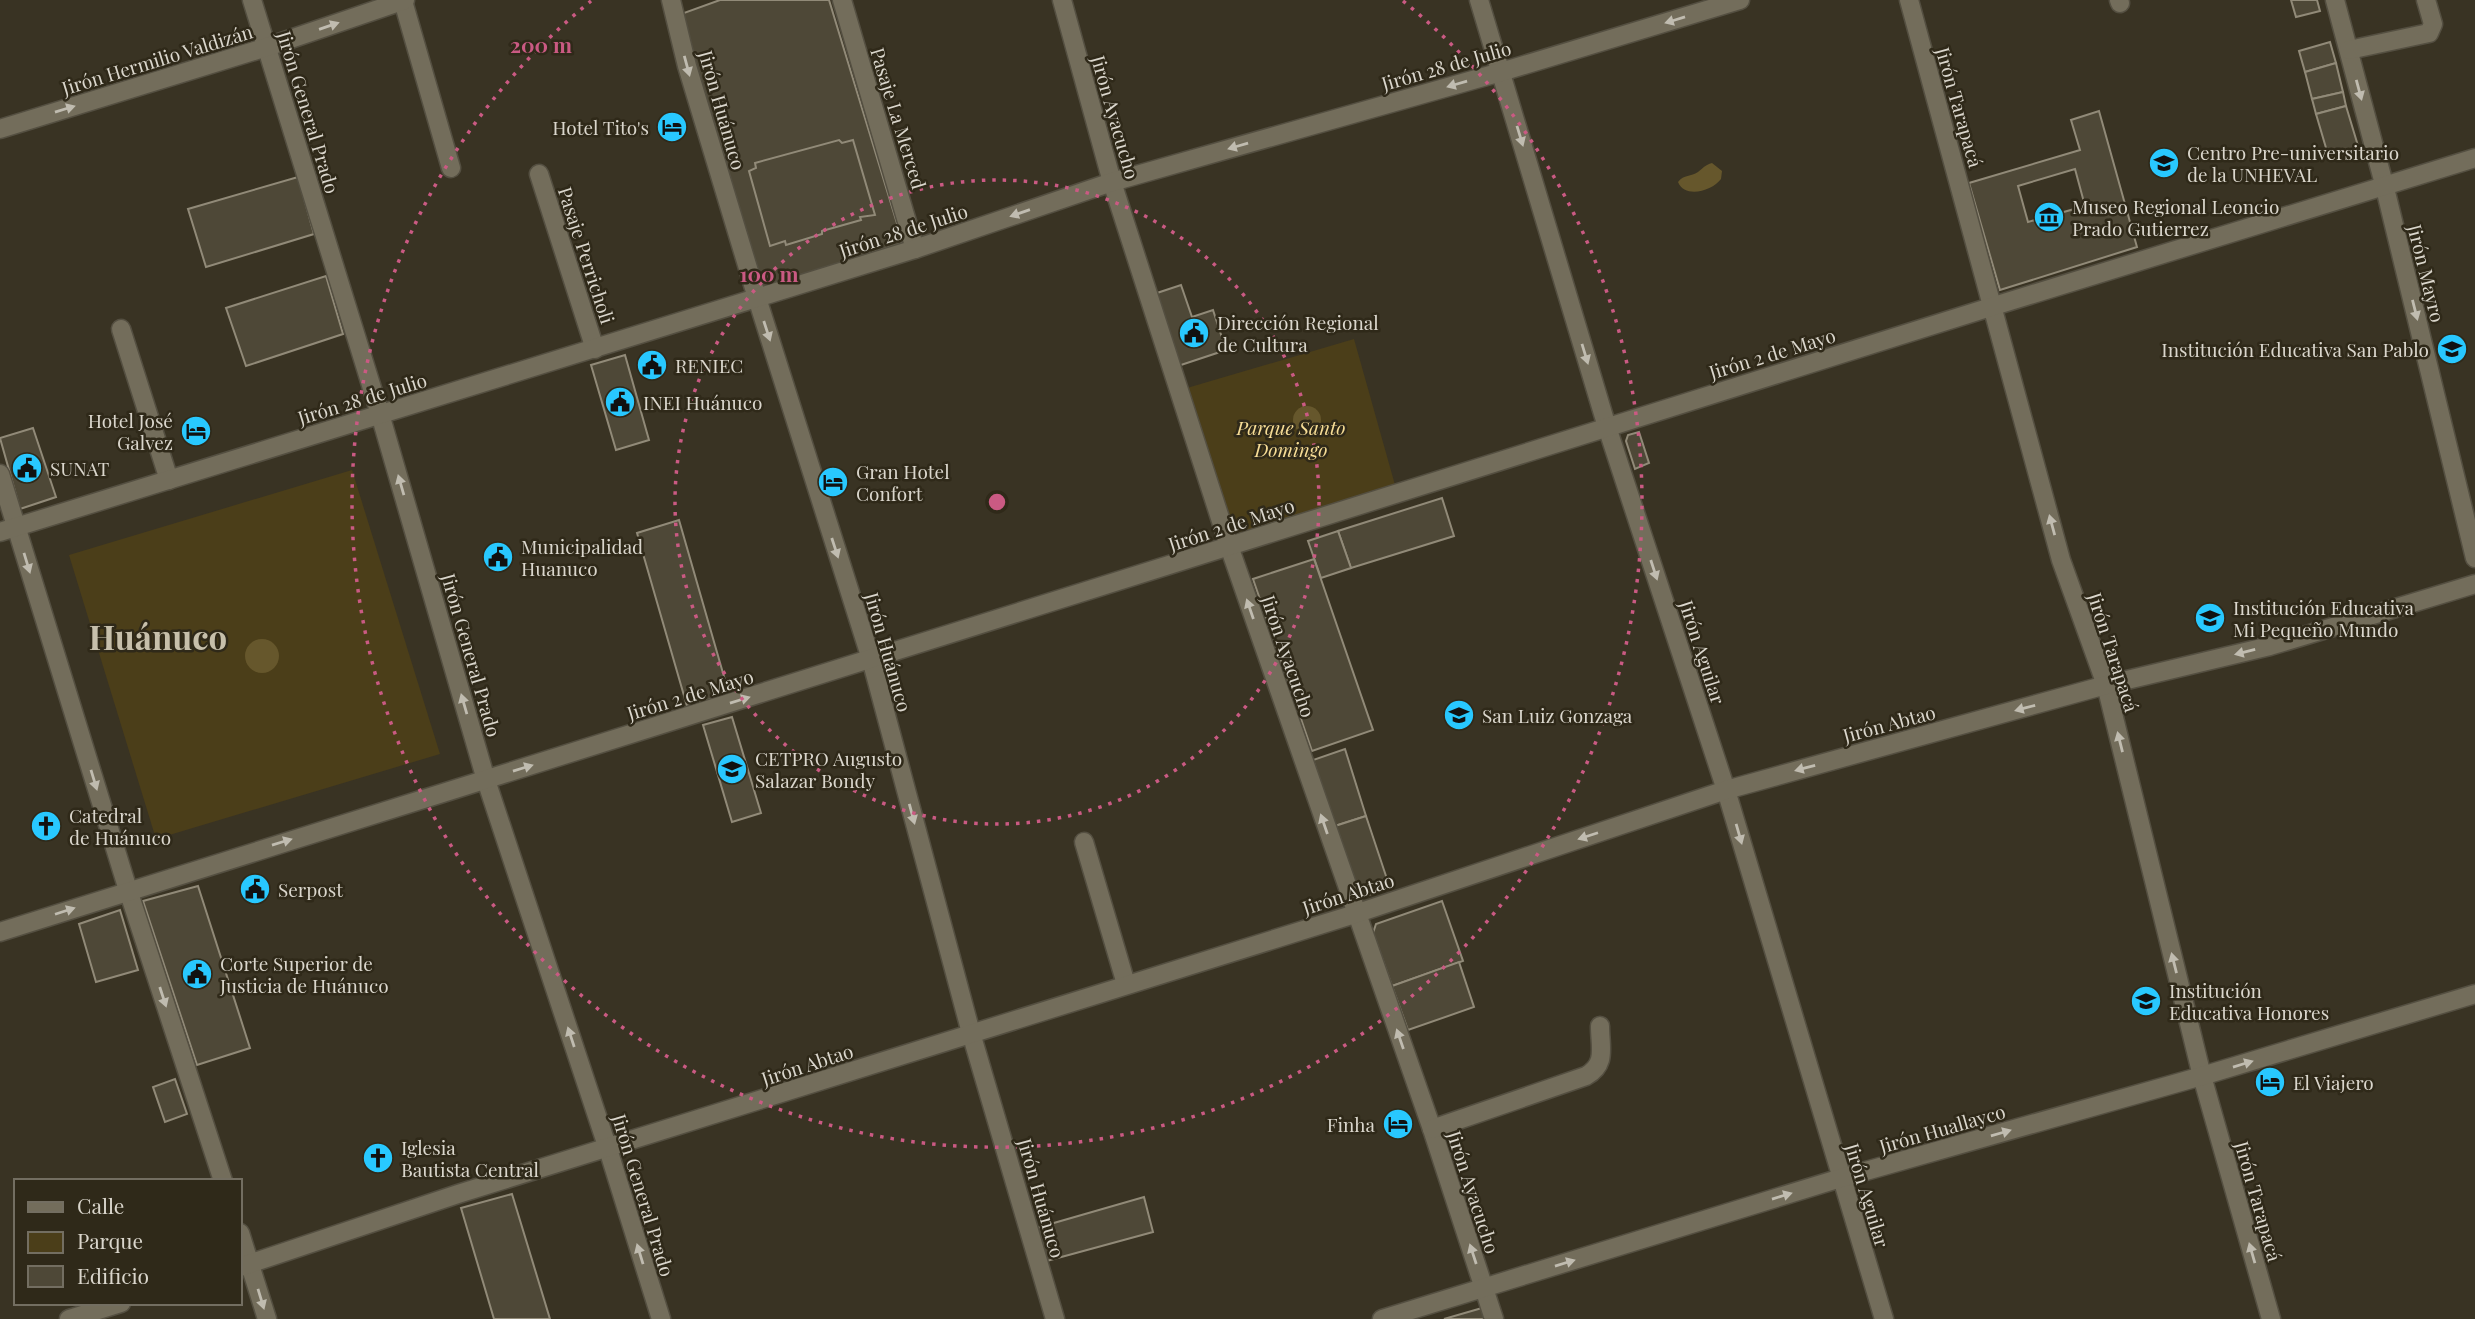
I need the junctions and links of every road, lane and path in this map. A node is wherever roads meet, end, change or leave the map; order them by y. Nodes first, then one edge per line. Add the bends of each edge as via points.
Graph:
1 (252, 0) edge
2 (404, 0) edge
3 (671, 0) edge
4 (842, 0) edge
5 (1062, 0) edge
6 (1479, 0) edge
7 (1740, 0) edge
8 (1909, 0) edge
9 (2335, 0) edge
10 (2426, 0) edge
11 (267, 47) junction
12 (2348, 50) junction
13 (1501, 72) junction
14 (0, 129) edge
15 (2475, 158) edge
16 (451, 168) dead end
17 (539, 174) dead end
18 (1112, 182) junction
19 (2384, 184) junction
20 (915, 248) junction
21 (757, 298) junction
22 (1994, 306) junction
23 (121, 329) dead end
24 (595, 349) junction
25 (380, 414) junction
26 (1607, 427) junction
27 (0, 474) edge
28 (169, 480) junction
29 (8, 530) edge
30 (1229, 546) junction
31 (2475, 558) edge
32 (2475, 584) edge
33 (871, 659) junction
34 (2106, 685) junction
35 (486, 779) junction
36 (1726, 790) junction
37 (1084, 842) dead end
38 (128, 890) junction
39 (1355, 914) junction
40 (0, 932) edge
41 (1126, 984) junction
42 (2475, 994) edge
43 (1600, 1026) dead end
44 (971, 1033) junction
45 (2202, 1076) junction
46 (1432, 1129) junction
47 (608, 1149) junction
48 (1840, 1178) junction
49 (222, 1179) edge
50 (242, 1246) edge
51 (245, 1265) edge
52 (1484, 1288) junction
53 (114, 1305) edge
54 (69, 1319) edge
55 (267, 1319) edge
56 (661, 1319) edge
57 (1055, 1319) edge
58 (1382, 1319) edge
59 (1494, 1319) edge
60 (1884, 1319) edge
61 (2271, 1319) edge

1 - 11 street, Jirón General Prado
11 -> 2 street, Jirón Hermilio Valdizán
2 - 16 street
3 -> 21 street, Jirón Huánuco
4 - 20 street, Pasaje La Merced
5 - 18 street, Jirón Ayacucho
6 - 13 street, Jirón Aguilar
7 -> 13 street, Jirón 28 de Julio
8 - 22 street, Jirón Tarapacá
9 - 12 street, Jirón Mayro
10 - 12 street via 2433,24 2429,33
14 -> 11 street, Jirón Hermilio Valdizán
11 - 25 street, Jirón General Prado
12 -> 19 street, Jirón Mayro
13 -> 18 street, Jirón 28 de Julio
13 -> 26 street, Jirón Aguilar
15 - 19 street, Jirón 2 de Mayo
17 - 24 street, Pasaje Perricholi
18 -> 20 street, Jirón 28 de Julio
18 - 30 street, Jirón Ayacucho
19 - 22 street, Jirón 2 de Mayo
19 -> 31 street, Jirón Mayro
20 - 21 street, Jirón 28 de Julio
21 - 24 street, Jirón 28 de Julio
21 -> 33 street, Jirón Huánuco
22 - 26 street, Jirón 2 de Mayo
34 -> 22 street, Jirón Tarapacá via 2062,560
23 - 28 street
24 - 25 street, Jirón 28 de Julio
25 - 28 street, Jirón 28 de Julio
35 -> 25 street, Jirón General Prado
26 - 30 street, Jirón 2 de Mayo
26 -> 36 street, Jirón Aguilar
27 - 29 street
28 - 29 street, Jirón 28 de Julio
29 -> 38 street
30 - 33 street, Jirón 2 de Mayo
39 -> 30 street, Jirón Ayacucho
32 -> 34 street, Jirón Abtao via 2270,646
35 -> 33 street, Jirón 2 de Mayo
33 -> 44 street, Jirón Huánuco
34 -> 36 street, Jirón Abtao
45 -> 34 street, Jirón Tarapacá
38 -> 35 street, Jirón 2 de Mayo
47 -> 35 street, Jirón General Prado
36 -> 39 street, Jirón Abtao
36 -> 48 street, Jirón Aguilar
37 - 41 street
40 -> 38 street, Jirón 2 de Mayo
38 -> 49 street
39 - 41 street, Jirón Abtao
46 -> 39 street, Jirón Ayacucho
41 - 44 street, Jirón Abtao
45 -> 42 street, Jirón Huallayco
43 - 46 street via 1601,1063 1597,1070
44 - 47 street, Jirón Abtao
44 - 57 street, Jirón Huánuco
48 -> 45 street, Jirón Huallayco
61 -> 45 street, Jirón Tarapacá
52 -> 46 street, Jirón Ayacucho
47 - 51 street, Jirón Abtao
56 -> 47 street, Jirón General Prado
52 -> 48 street, Jirón Huallayco
48 - 60 street, Jirón Aguilar
50 - 51 street
51 -> 55 street
52 - 58 street, Jirón Huallayco
52 - 59 street, Jirón Ayacucho
53 - 54 street

